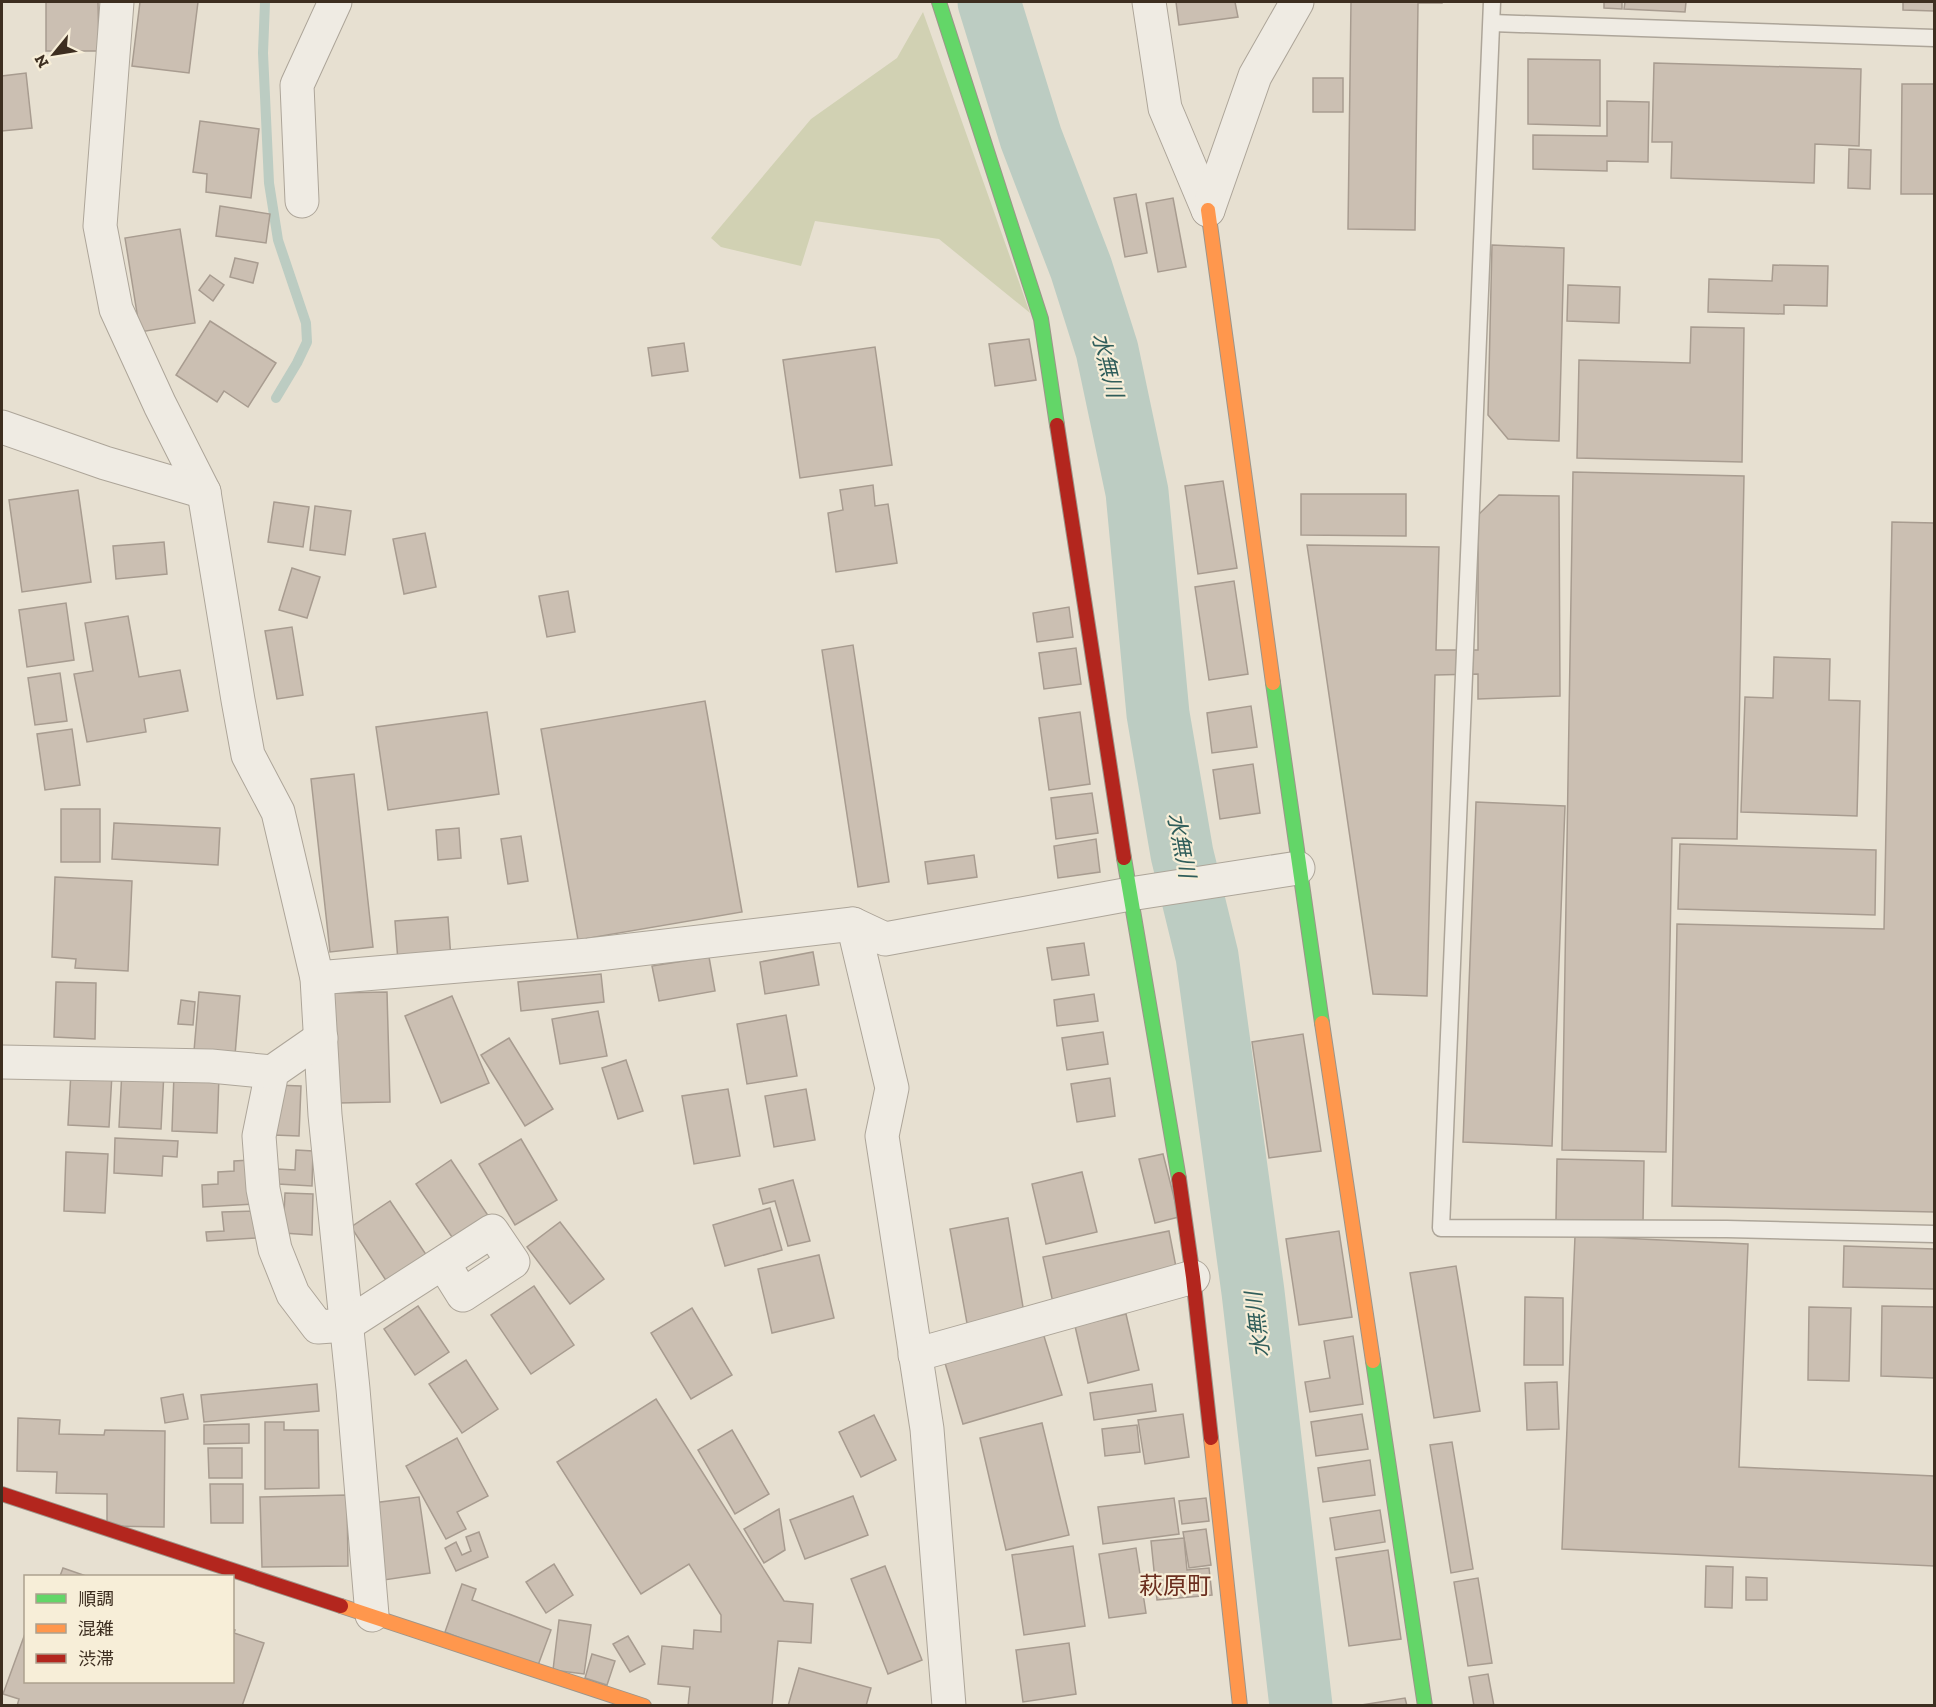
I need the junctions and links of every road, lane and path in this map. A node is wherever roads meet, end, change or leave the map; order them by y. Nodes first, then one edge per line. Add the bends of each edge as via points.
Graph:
1 (117, 2) edge
2 (335, 2) edge
3 (939, 2) edge
4 (1149, 2) edge
5 (1298, 2) edge
6 (1492, 2) edge
7 (1492, 24) junction
8 (1935, 38) edge
9 (302, 201) dead end
10 (1208, 210) junction
11 (2, 428) edge
12 (204, 492) junction
13 (1298, 868) junction
14 (1130, 894) junction
15 (853, 924) junction
16 (317, 978) junction
17 (321, 1038) junction
18 (2, 1062) edge
19 (272, 1072) junction
20 (1935, 1234) edge
21 (443, 1263) dead end
22 (1193, 1277) junction
23 (346, 1325) junction
24 (915, 1355) junction
25 (2, 1494) edge
26 (372, 1615) junction
27 (644, 1706) edge
28 (949, 1706) edge
29 (1240, 1706) edge
30 (1425, 1706) edge

1 - 12 street via 100,226 116,309
2 - 9 street via 297,85
3 - 14 street via 1041,320
4 - 10 street via 1165,108
5 - 10 street via 1255,76
6 - 7 lane
7 - 8 lane
7 - 20 lane via 1441,1228
10 - 13 street
11 - 12 street
12 - 16 street via 248,755 278,812
13 - 14 street
13 - 30 street
14 - 15 street via 885,939
14 - 22 street
15 - 16 street via 590,955
15 - 24 street via 892,1088 882,1136
16 - 17 street
17 - 19 street
17 - 23 street
18 - 19 street via 211,1066
19 - 23 street via 260,1136 263,1189 275,1249 293,1294 318,1327
21 - 23 street
22 - 24 street
22 - 29 street
23 - 26 street
24 - 28 street via 927,1429
25 - 26 street
26 - 27 street

